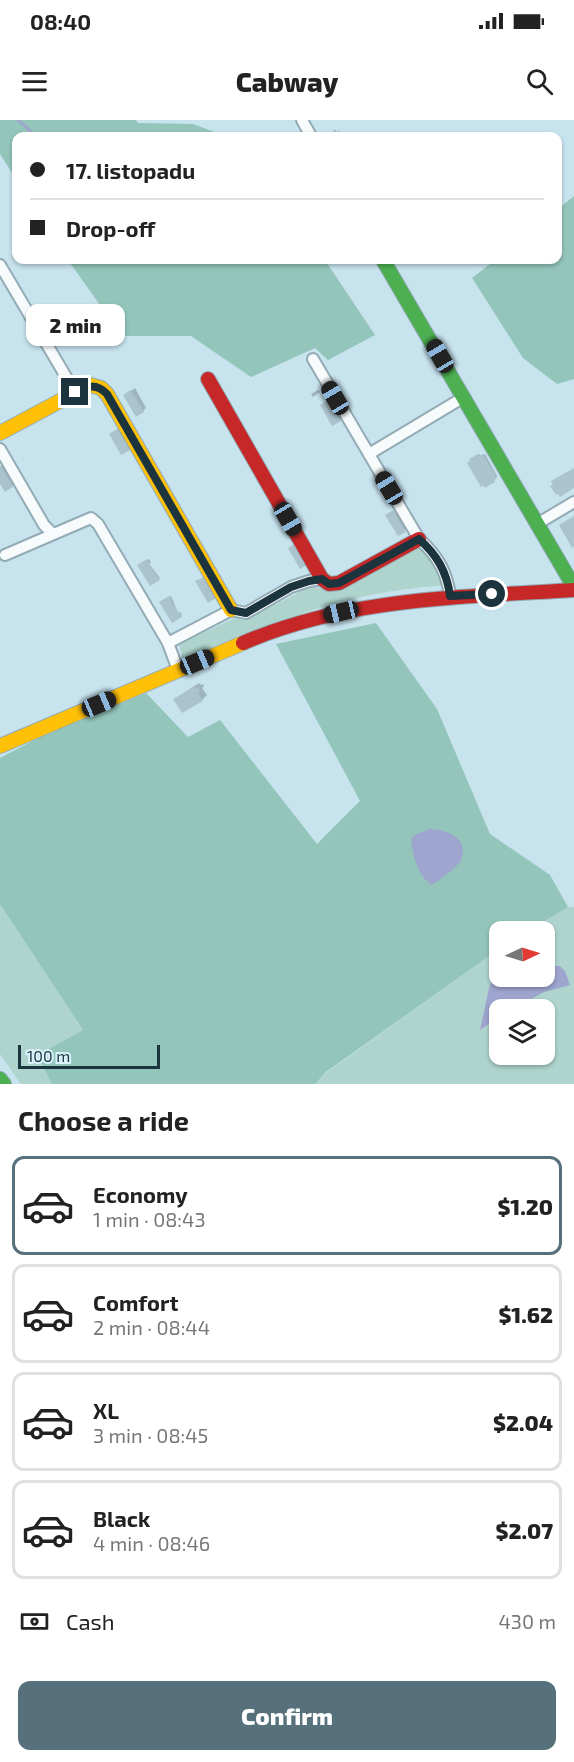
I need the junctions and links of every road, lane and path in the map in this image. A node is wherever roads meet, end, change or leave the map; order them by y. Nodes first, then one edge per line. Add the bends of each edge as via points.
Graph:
1 (386, 264) edge
2 (0, 265) edge
3 (313, 359) dead end
4 (208, 379) dead end
5 (75, 392) junction
6 (464, 397) junction
7 (0, 433) edge
8 (0, 450) edge
9 (369, 454) junction
10 (574, 502) edge
11 (537, 524) junction
12 (52, 533) junction
13 (419, 539) junction
14 (5, 555) dead end
15 (322, 579) junction
16 (574, 589) edge
17 (450, 596) junction
18 (231, 610) junction
19 (168, 643) junction
20 (178, 670) junction
21 (0, 746) edge
22 (0, 1079) edge
23 (4, 1084) edge

1 - 6 street
2 - 5 street
3 - 9 street
4 - 15 street
5 - 7 street
5 - 18 street via 90,385 107,394
6 - 9 street
6 - 11 street
8 - 12 street
9 - 13 street
10 - 11 street
11 - 16 street
12 - 14 street
12 - 19 street via 91,518 98,524
13 - 15 street via 339,583 329,584
13 - 17 street via 431,550 447,578
15 - 18 street via 291,587 246,613
16 - 17 street
17 - 20 street via 328,615 254,638
18 - 19 street
19 - 20 street
20 - 21 street
22 - 23 street

